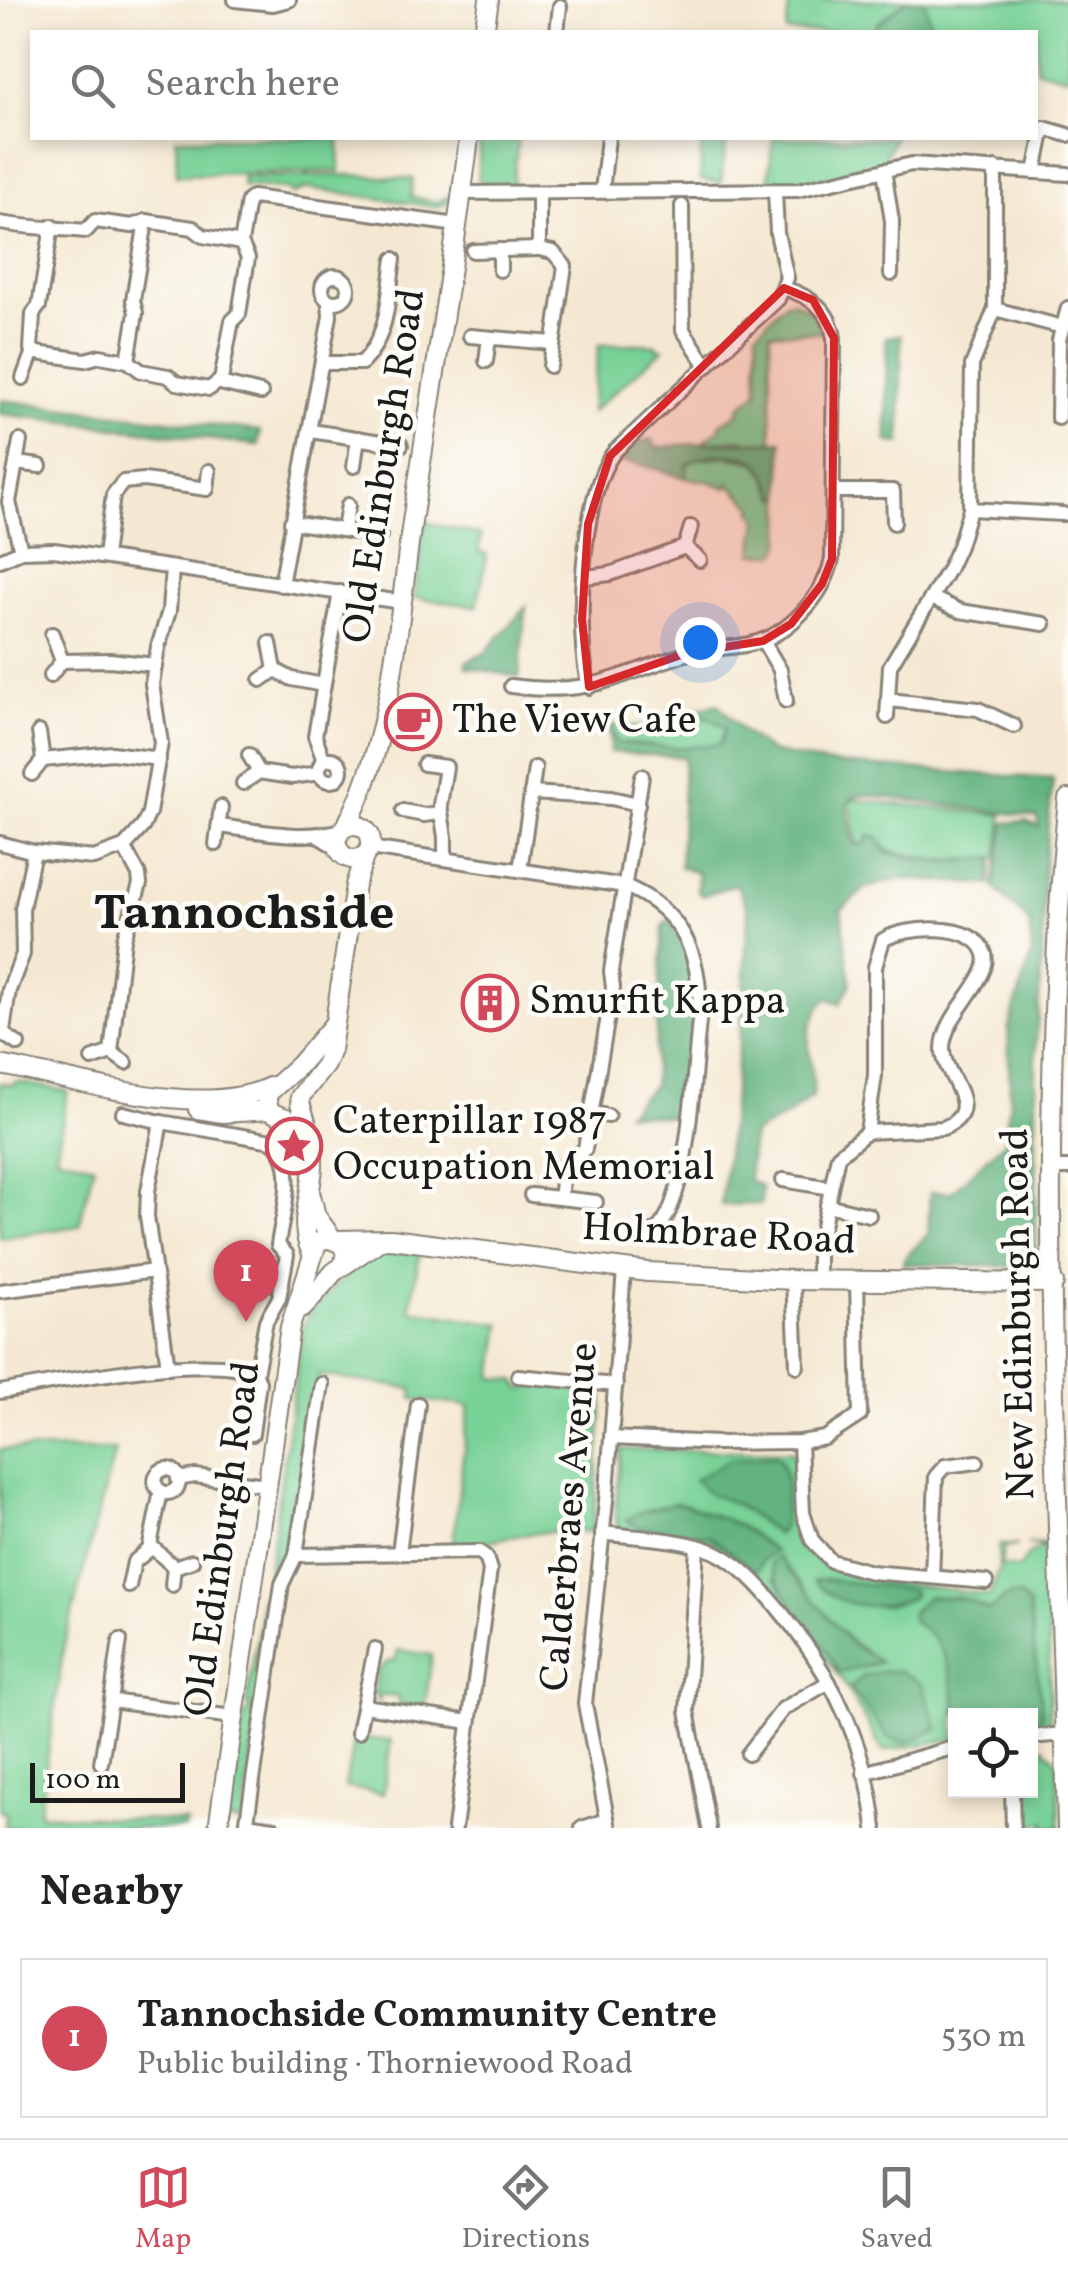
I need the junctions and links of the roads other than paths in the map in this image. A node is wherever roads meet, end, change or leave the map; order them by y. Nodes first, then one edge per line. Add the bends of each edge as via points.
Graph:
1 (235, 0) edge
2 (289, 0) edge
3 (490, 0) edge
4 (560, 6) dead end
5 (484, 30) edge
6 (557, 30) edge
7 (1040, 127) edge
8 (1068, 134) edge
9 (469, 140) edge
10 (608, 140) edge
11 (994, 168) junction
12 (884, 170) junction
13 (1035, 172) junction
14 (1068, 174) edge
15 (775, 190) junction
16 (602, 191) junction
17 (462, 192) junction
18 (539, 192) junction
19 (682, 206) dead end
20 (146, 221) junction
21 (0, 223) edge
22 (52, 226) junction
23 (456, 226) junction
24 (241, 242) junction
25 (472, 250) dead end
26 (500, 250) junction
27 (539, 250) junction
28 (394, 259) dead end
29 (500, 270) dead end
30 (892, 274) dead end
31 (784, 288) junction
32 (329, 301) dead end
33 (1068, 308) edge
34 (995, 309) junction
35 (1062, 327) junction
36 (470, 336) dead end
37 (488, 338) junction
38 (553, 343) junction
39 (32, 350) junction
40 (486, 360) dead end
41 (128, 361) junction
42 (322, 364) junction
43 (550, 366) dead end
44 (707, 366) junction
45 (23, 378) dead end
46 (220, 383) junction
47 (261, 393) dead end
48 (1058, 418) dead end
49 (311, 431) junction
50 (358, 438) junction
51 (20, 441) dead end
52 (401, 445) dead end
53 (16, 464) junction
54 (40, 466) dead end
55 (354, 466) dead end
56 (209, 471) dead end
57 (834, 491) junction
58 (348, 505) dead end
59 (970, 509) junction
60 (1063, 514) dead end
61 (291, 522) junction
62 (894, 522) dead end
63 (692, 527) dead end
64 (344, 530) junction
65 (380, 536) dead end
66 (685, 547) junction
67 (21, 551) junction
68 (105, 556) junction
69 (0, 560) edge
70 (700, 560) dead end
71 (172, 568) junction
72 (585, 577) junction
73 (281, 584) junction
74 (340, 592) junction
75 (932, 598) junction
76 (401, 602) junction
77 (1044, 624) dead end
78 (52, 634) dead end
79 (763, 641) junction
80 (270, 643) dead end
81 (62, 661) junction
82 (155, 665) junction
83 (275, 670) junction
84 (50, 676) dead end
85 (261, 680) dead end
86 (323, 685) junction
87 (511, 686) dead end
88 (589, 687) junction
89 (888, 700) junction
90 (786, 701) dead end
91 (994, 715) junction
92 (887, 716) dead end
93 (1014, 726) dead end
94 (985, 731) dead end
95 (40, 732) dead end
96 (249, 755) dead end
97 (158, 759) junction
98 (43, 760) junction
99 (424, 764) dead end
100 (535, 768) dead end
101 (258, 772) junction
102 (32, 774) dead end
103 (642, 776) dead end
104 (243, 783) dead end
105 (532, 793) junction
106 (1068, 800) edge
107 (638, 804) junction
108 (221, 807) dead end
109 (403, 811) dead end
110 (440, 813) junction
111 (218, 826) junction
112 (346, 838) junction
113 (0, 843) edge
114 (216, 844) dead end
115 (124, 847) junction
116 (34, 852) junction
117 (367, 852) junction
118 (445, 858) junction
119 (520, 870) junction
120 (355, 886) junction
121 (624, 886) junction
122 (334, 1024) junction
123 (1, 1032) edge
124 (18, 1044) dead end
125 (110, 1052) junction
126 (92, 1059) dead end
127 (126, 1064) dead end
128 (0, 1065) edge
129 (276, 1084) junction
130 (164, 1097) junction
131 (286, 1108) junction
132 (123, 1113) dead end
133 (590, 1113) junction
134 (608, 1116) dead end
135 (161, 1122) junction
136 (867, 1132) junction
137 (272, 1140) junction
138 (1060, 1168) edge
139 (783, 1180) dead end
140 (831, 1188) junction
141 (310, 1192) junction
142 (531, 1195) dead end
143 (560, 1198) junction
144 (596, 1202) dead end
145 (827, 1204) junction
146 (869, 1215) dead end
147 (655, 1231) dead end
148 (335, 1239) junction
149 (382, 1240) junction
150 (312, 1256) junction
151 (339, 1269) junction
152 (624, 1270) junction
153 (155, 1271) junction
154 (818, 1279) junction
155 (793, 1280) junction
156 (857, 1281) junction
157 (1061, 1283) edge
158 (0, 1292) edge
159 (292, 1320) junction
160 (797, 1366) dead end
161 (168, 1367) junction
162 (256, 1374) junction
163 (518, 1376) dead end
164 (322, 1384) dead end
165 (616, 1385) junction
166 (0, 1392) edge
167 (418, 1404) dead end
168 (255, 1412) junction
169 (278, 1415) junction
170 (252, 1434) dead end
171 (611, 1438) junction
172 (800, 1442) junction
173 (978, 1462) dead end
174 (1063, 1481) edge
175 (267, 1485) junction
176 (602, 1534) junction
177 (697, 1546) junction
178 (151, 1548) junction
179 (398, 1553) junction
180 (296, 1556) junction
181 (192, 1561) dead end
182 (174, 1567) junction
183 (932, 1577) junction
184 (986, 1582) dead end
185 (172, 1585) dead end
186 (253, 1585) junction
187 (129, 1586) dead end
188 (282, 1587) junction
189 (120, 1640) dead end
190 (374, 1648) dead end
191 (829, 1682) junction
192 (111, 1701) junction
193 (364, 1706) junction
194 (233, 1718) junction
195 (470, 1722) junction
196 (358, 1732) dead end
197 (1065, 1734) junction
198 (1038, 1737) edge
199 (948, 1749) edge
200 (748, 1754) dead end
201 (102, 1763) dead end
202 (864, 1773) junction
203 (1012, 1798) edge
204 (608, 1824) edge
205 (247, 1826) edge
206 (218, 1828) edge
207 (274, 1828) edge
208 (455, 1828) edge
209 (582, 1828) edge
210 (709, 1828) edge
211 (874, 1828) edge
212 (1013, 1828) edge
213 (1067, 1828) edge

1 - 2 street
3 - 5 main road
4 - 6 street
7 - 8 street
7 - 13 street
9 - 17 main road, Old Edinburgh Road
10 - 16 street
11 - 12 street via 912,164
11 - 13 street
11 - 34 street
12 - 15 street via 816,188
12 - 30 street
13 - 14 street
15 - 16 street
15 - 31 street
16 - 18 street
17 - 18 street
17 - 23 main road, Old Edinburgh Road
18 - 27 street
19 - 44 street via 683,330
20 - 22 street via 95,222 86,231
20 - 24 street
20 - 41 street
21 - 22 street
22 - 39 street via 32,314
23 - 24 street via 256,196 248,201
23 - 76 main road, Old Edinburgh Road
24 - 46 street via 248,258
25 - 26 street
26 - 27 street
26 - 29 street
27 - 38 street via 556,254 564,266
28 - 42 street via 374,351 362,363
31 - 44 street
31 - 57 street via 812,300 833,326
32 - 42 street
33 - 35 street
34 - 35 street
34 - 59 street via 972,364
35 - 48 street
36 - 37 street
37 - 38 street
37 - 40 street
38 - 43 street
39 - 41 street
39 - 45 street
41 - 46 street via 177,383 210,389
42 - 49 street
44 - 72 street via 610,456 588,524
46 - 47 street
49 - 50 street
49 - 61 street
50 - 52 street
50 - 55 street
51 - 53 street
53 - 54 street
53 - 67 street via 9,502
56 - 68 street via 206,489 123,482 113,495
57 - 62 street via 893,491
57 - 79 street via 828,574 791,624
58 - 64 street
59 - 60 street
59 - 75 street via 960,546
61 - 64 street
61 - 73 street
63 - 66 street
64 - 65 street
66 - 70 street
66 - 72 street
67 - 68 street
67 - 69 street
68 - 71 street
71 - 73 street
71 - 82 street
72 - 88 street via 581,652
73 - 74 street
74 - 76 street
74 - 86 street
75 - 77 street via 960,611
75 - 89 street via 890,666
76 - 112 main road, Old Edinburgh Road via 378,753
78 - 81 street
79 - 88 street via 697,650
79 - 90 street via 780,670
80 - 83 street
81 - 82 street
81 - 84 street
82 - 97 street
83 - 85 street
83 - 86 street
86 - 101 street via 315,736 322,767 292,777
87 - 88 street
89 - 91 street
89 - 92 street
91 - 93 street
91 - 94 street
95 - 98 street
96 - 101 street
97 - 98 street via 94,753
97 - 115 street via 149,813
98 - 102 street
99 - 110 street via 446,767
100 - 105 street
101 - 104 street
103 - 107 street
105 - 107 street
105 - 119 street
106 - 138 main road, New Edinburgh Road via 1057,978
107 - 121 street
108 - 111 street
109 - 110 street
110 - 118 street
111 - 112 street
111 - 114 street
112 - 117 main road via 370,837
112 - 117 main road via 350,859
112 - 120 main road
113 - 116 street
115 - 116 street via 84,859
115 - 125 street via 140,884 124,939
116 - 123 street via 23,901 23,954
117 - 118 street
117 - 120 main road
118 - 119 street
119 - 121 street
120 - 122 main road
121 - 133 street
121 - 147 street via 680,926 693,955 700,1003 682,1172 666,1222
122 - 129 main road
122 - 131 main road via 325,1064
123 - 124 street
125 - 126 street
125 - 127 street
128 - 130 main road
129 - 130 main road via 240,1098
129 - 131 main road via 266,1095
129 - 131 main road, Old Edinburgh Road via 291,1084
130 - 131 main road via 223,1113
131 - 137 street
131 - 141 main road, Old Edinburgh Road via 312,1147
132 - 135 street
133 - 134 street
133 - 143 street via 584,1149 563,1171
135 - 137 street
135 - 153 street via 147,1201
136 - 136 street via 875,1075 875,967 883,940 898,931 972,936 986,960 945,1029 943,1054 964,1100 960,1114 942,1128
136 - 140 street via 838,1156
137 - 162 street via 288,1168 278,1245 287,1255
138 - 157 main road, New Edinburgh Road
139 - 140 street
140 - 145 street
141 - 148 main road, Old Edinburgh Road via 316,1216
141 - 150 main road, Old Edinburgh Road via 304,1216
142 - 143 street
143 - 144 street
145 - 146 street
145 - 154 street
148 - 149 main road, Holmbrae Road
148 - 150 main road via 317,1243
148 - 151 main road via 346,1254
149 - 151 main road
149 - 152 main road, Holmbrae Road
150 - 151 main road via 322,1272
150 - 159 main road, Old Edinburgh Road
151 - 159 main road, Old Edinburgh Road
152 - 155 main road, Holmbrae Road
152 - 165 street, Calderbraes Avenue
153 - 158 street
153 - 161 street
154 - 155 main road, Holmbrae Road
154 - 156 main road, Holmbrae Road
155 - 160 street
156 - 157 main road, Holmbrae Road
156 - 172 street via 860,1416 825,1438
157 - 174 main road, New Edinburgh Road
159 - 169 main road, Old Edinburgh Road
161 - 162 street via 207,1364
161 - 166 street
162 - 168 street
163 - 165 street
164 - 180 street
165 - 171 street, Calderbraes Avenue
167 - 179 street
168 - 169 street
168 - 170 street
169 - 175 main road, Old Edinburgh Road
171 - 172 street
171 - 176 street, Calderbraes Avenue
172 - 183 street via 802,1513 812,1540 831,1560 871,1572
173 - 183 street via 946,1466 936,1476
174 - 197 main road, New Edinburgh Road
175 - 178 street via 178,1479 172,1492 160,1492
175 - 186 main road, Old Edinburgh Road
176 - 177 street
176 - 204 street, Calderbraes Avenue via 585,1704
177 - 191 street via 718,1553 766,1593 809,1645
177 - 210 street via 687,1711
178 - 182 street
178 - 187 street via 134,1562
179 - 180 street
179 - 195 street via 485,1555 490,1570
180 - 188 street
181 - 182 street
182 - 185 street
183 - 184 street
186 - 188 street
186 - 194 main road, Old Edinburgh Road
188 - 205 street
189 - 192 street
190 - 193 street
191 - 200 street via 783,1708
191 - 202 street
192 - 194 street
192 - 201 street
193 - 195 street
193 - 196 street
194 - 206 main road, Old Edinburgh Road
195 - 208 street
197 - 198 street
197 - 213 main road, New Edinburgh Road
199 - 202 street
202 - 211 street
203 - 212 street
204 - 209 street
205 - 207 street

